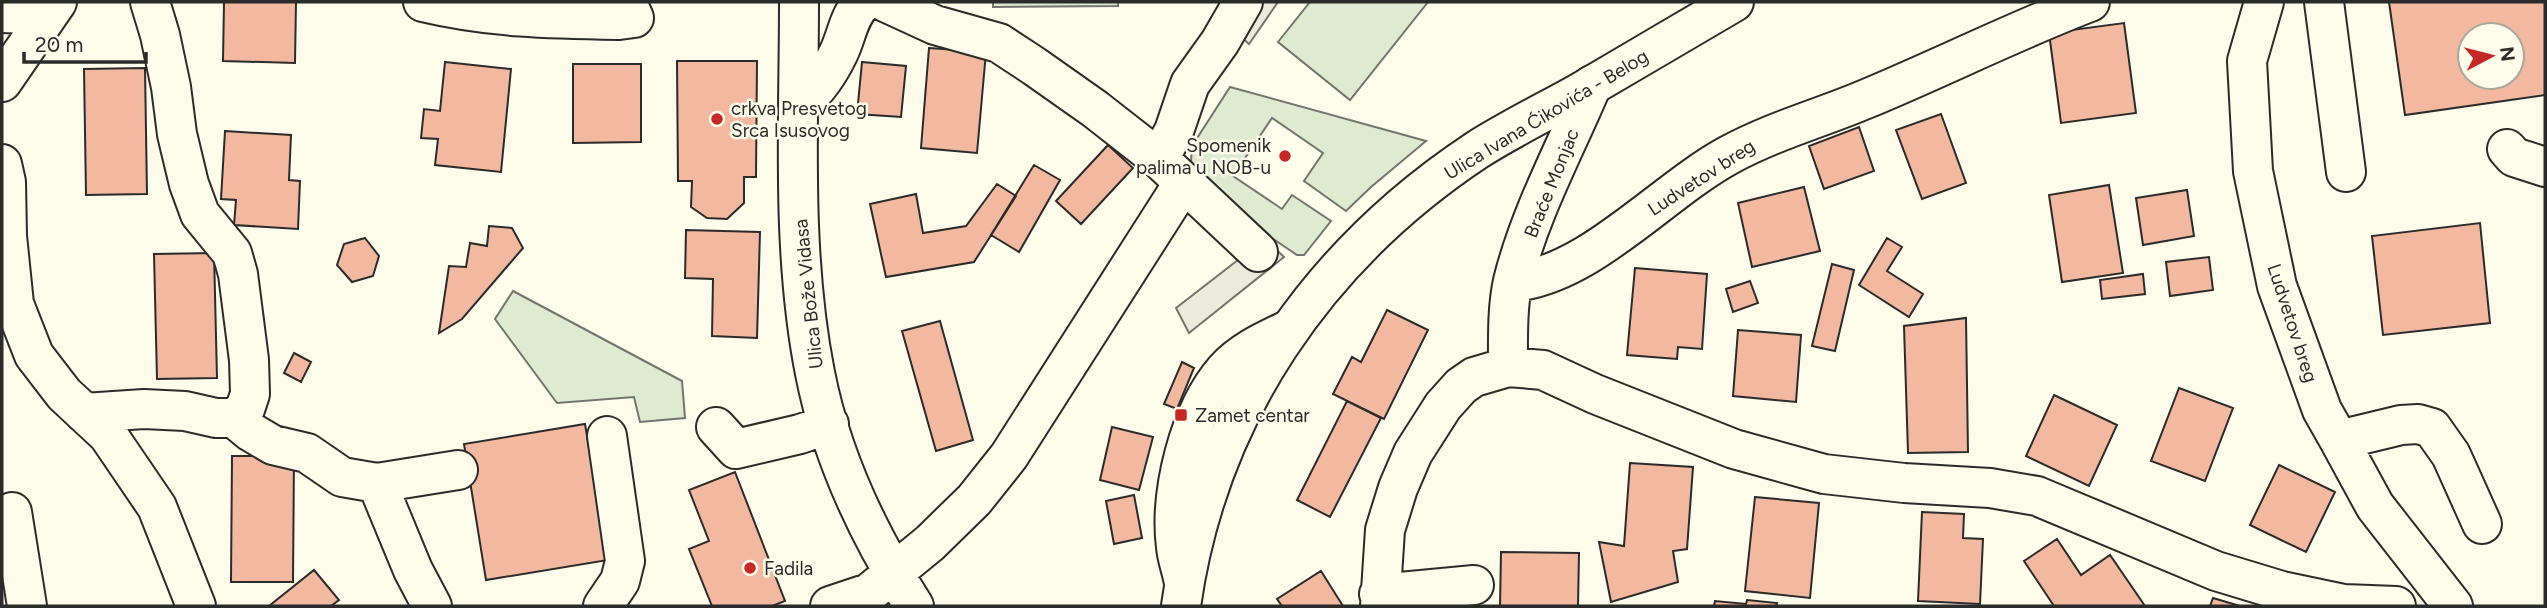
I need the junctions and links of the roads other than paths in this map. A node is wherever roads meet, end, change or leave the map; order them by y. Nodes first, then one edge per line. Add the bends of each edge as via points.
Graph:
1 (150, 2) edge
2 (423, 2) edge
3 (627, 2) edge
4 (799, 2) edge
5 (863, 2) edge
6 (885, 2) edge
7 (1242, 2) edge
8 (1734, 2) edge
9 (2090, 2) edge
10 (2264, 2) edge
11 (2324, 2) edge
12 (52, 10) edge
13 (2, 13) edge
14 (4, 74) edge
15 (1592, 85) junction
16 (799, 107) junction
17 (2508, 149) dead end
18 (2, 164) edge
19 (2545, 167) edge
20 (1172, 170) junction
21 (2346, 172) dead end
22 (1258, 253) dead end
23 (1513, 282) junction
24 (1508, 367) junction
25 (84, 413) junction
26 (234, 418) junction
27 (829, 424) junction
28 (716, 427) dead end
29 (607, 436) dead end
30 (2339, 440) junction
31 (458, 470) dead end
32 (377, 484) junction
33 (12, 512) dead end
34 (2482, 524) dead end
35 (893, 574) junction
36 (1474, 585) dead end
37 (1183, 595) edge
38 (1379, 600) edge
39 (27, 606) edge
40 (196, 606) edge
41 (432, 606) edge
42 (603, 606) edge
43 (830, 606) edge
44 (914, 606) edge
45 (2396, 606) edge
46 (2453, 606) edge

1 - 26 street via 189,184 200,214 232,253 238,274 250,394 245,409
2 - 3 street via 524,19 619,20 634,18
4 - 16 street, Ulica Bože Vidasa
5 - 16 street via 855,9 822,83
6 - 20 street via 935,25 999,43 1095,108
7 - 20 street via 1190,84 1174,131
8 - 15 street, Ulica Ivana Ćikovića - Belog
9 - 23 street, Ludvetov breg via 1864,100 1769,135 1727,156 1581,259 1547,276
10 - 30 street, Ludvetov breg via 2247,61 2253,171 2277,286 2322,410
11 - 21 street
12 - 13 street
12 - 14 street
15 - 23 street, Braće Monjac via 1534,219
15 - 37 street, Ulica Ivana Ćikovića - Belog via 1479,149 1398,210 1319,289 1288,330 1233,431 1192,545
16 - 27 street, Ulica Bože Vidasa via 804,291 815,374
17 - 19 street via 2514,157
18 - 25 street via 14,304 34,355
20 - 22 street
20 - 35 street via 1009,456 974,500
23 - 24 street, Braće Monjac
24 - 38 street via 1461,386 1413,453 1385,530
24 - 45 street via 1543,370 1734,449 1824,474 2037,496 2216,570 2282,591 2344,604
25 - 26 street via 144,409
25 - 40 street via 108,435 157,507
26 - 32 street via 273,444 307,453 342,477
27 - 28 street via 736,449
27 - 35 street, Ulica Bože Vidasa via 860,509
29 - 42 street via 625,561 620,581
30 - 34 street via 2401,425 2432,428 2451,455
30 - 46 street, Ludvetov breg via 2375,506
31 - 32 street
32 - 41 street
33 - 39 street
35 - 43 street via 869,593
35 - 44 street, Ulica Bože Vidasa
36 - 38 street

